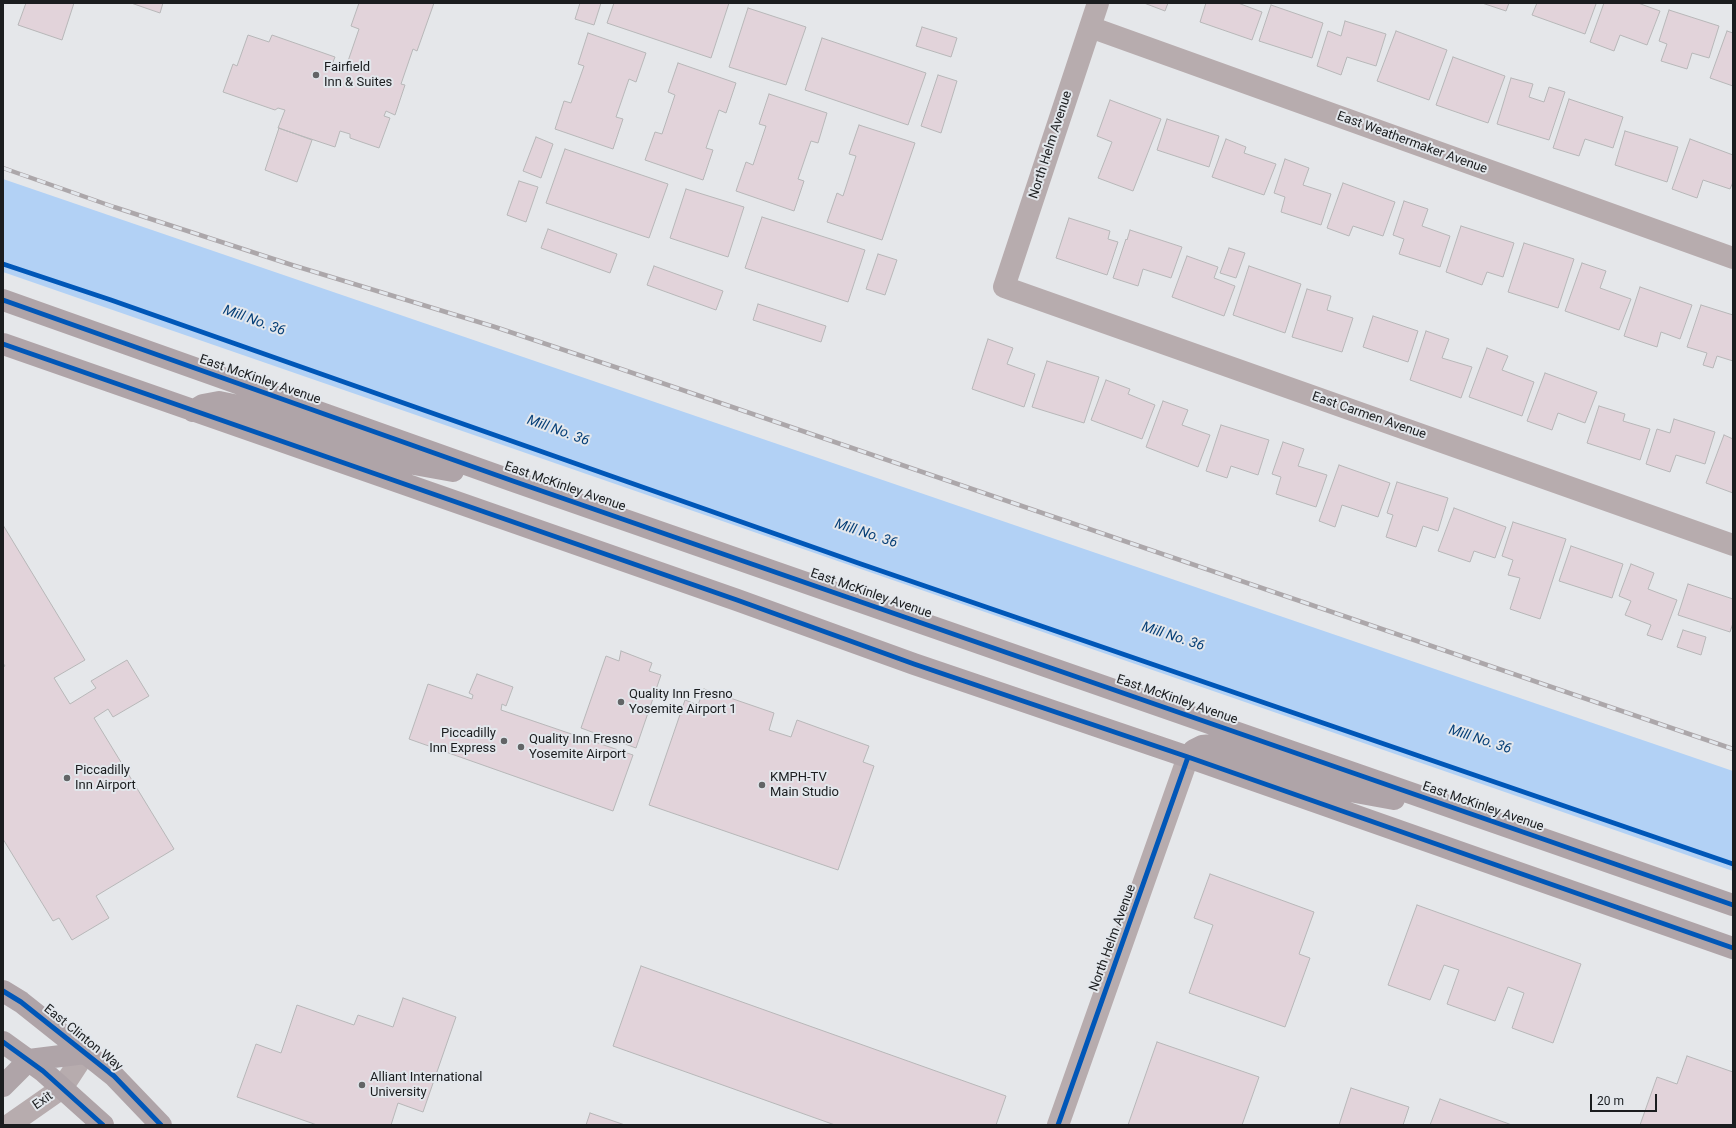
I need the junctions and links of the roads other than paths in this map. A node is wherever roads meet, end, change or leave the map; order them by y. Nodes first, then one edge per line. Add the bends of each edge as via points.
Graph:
1 (1098, 3) edge
2 (1090, 27) junction
3 (1733, 258) edge
4 (1004, 287) joint
5 (3, 300) edge
6 (3, 344) edge
7 (193, 411) junction
8 (513, 481) junction
9 (1733, 545) edge
10 (1188, 757) junction
11 (1460, 810) junction
12 (1733, 905) edge
13 (1733, 948) edge
14 (3, 991) edge
15 (3, 1042) edge
16 (85, 1053) junction
17 (29, 1060) junction
18 (3, 1086) edge
19 (62, 1088) junction
20 (9, 1125) edge
21 (103, 1125) edge
22 (161, 1125) edge
23 (1058, 1125) edge

1 - 2 street, North Helm Avenue
2 - 3 street, East Weathermaker Avenue
2 - 4 street, North Helm Avenue
4 - 9 street, East Carmen Avenue
5 - 8 main road, East McKinley Avenue
6 - 7 main road
7 - 8 main road via 203,405 219,402 238,406 403,462
7 - 10 main road via 914,664
8 - 11 main road, East McKinley Avenue
10 - 11 main road via 1202,746 1212,745 1350,791
10 - 13 main road
10 - 23 street, North Helm Avenue
11 - 12 main road, East McKinley Avenue
14 - 16 main road, East Clinton Way via 21,1002
15 - 17 main road
16 - 17 main road
16 - 19 street, Exit
16 - 22 main road, East Clinton Way via 114,1076
17 - 18 main road
17 - 19 main road
19 - 20 street, Exit
19 - 21 main road

